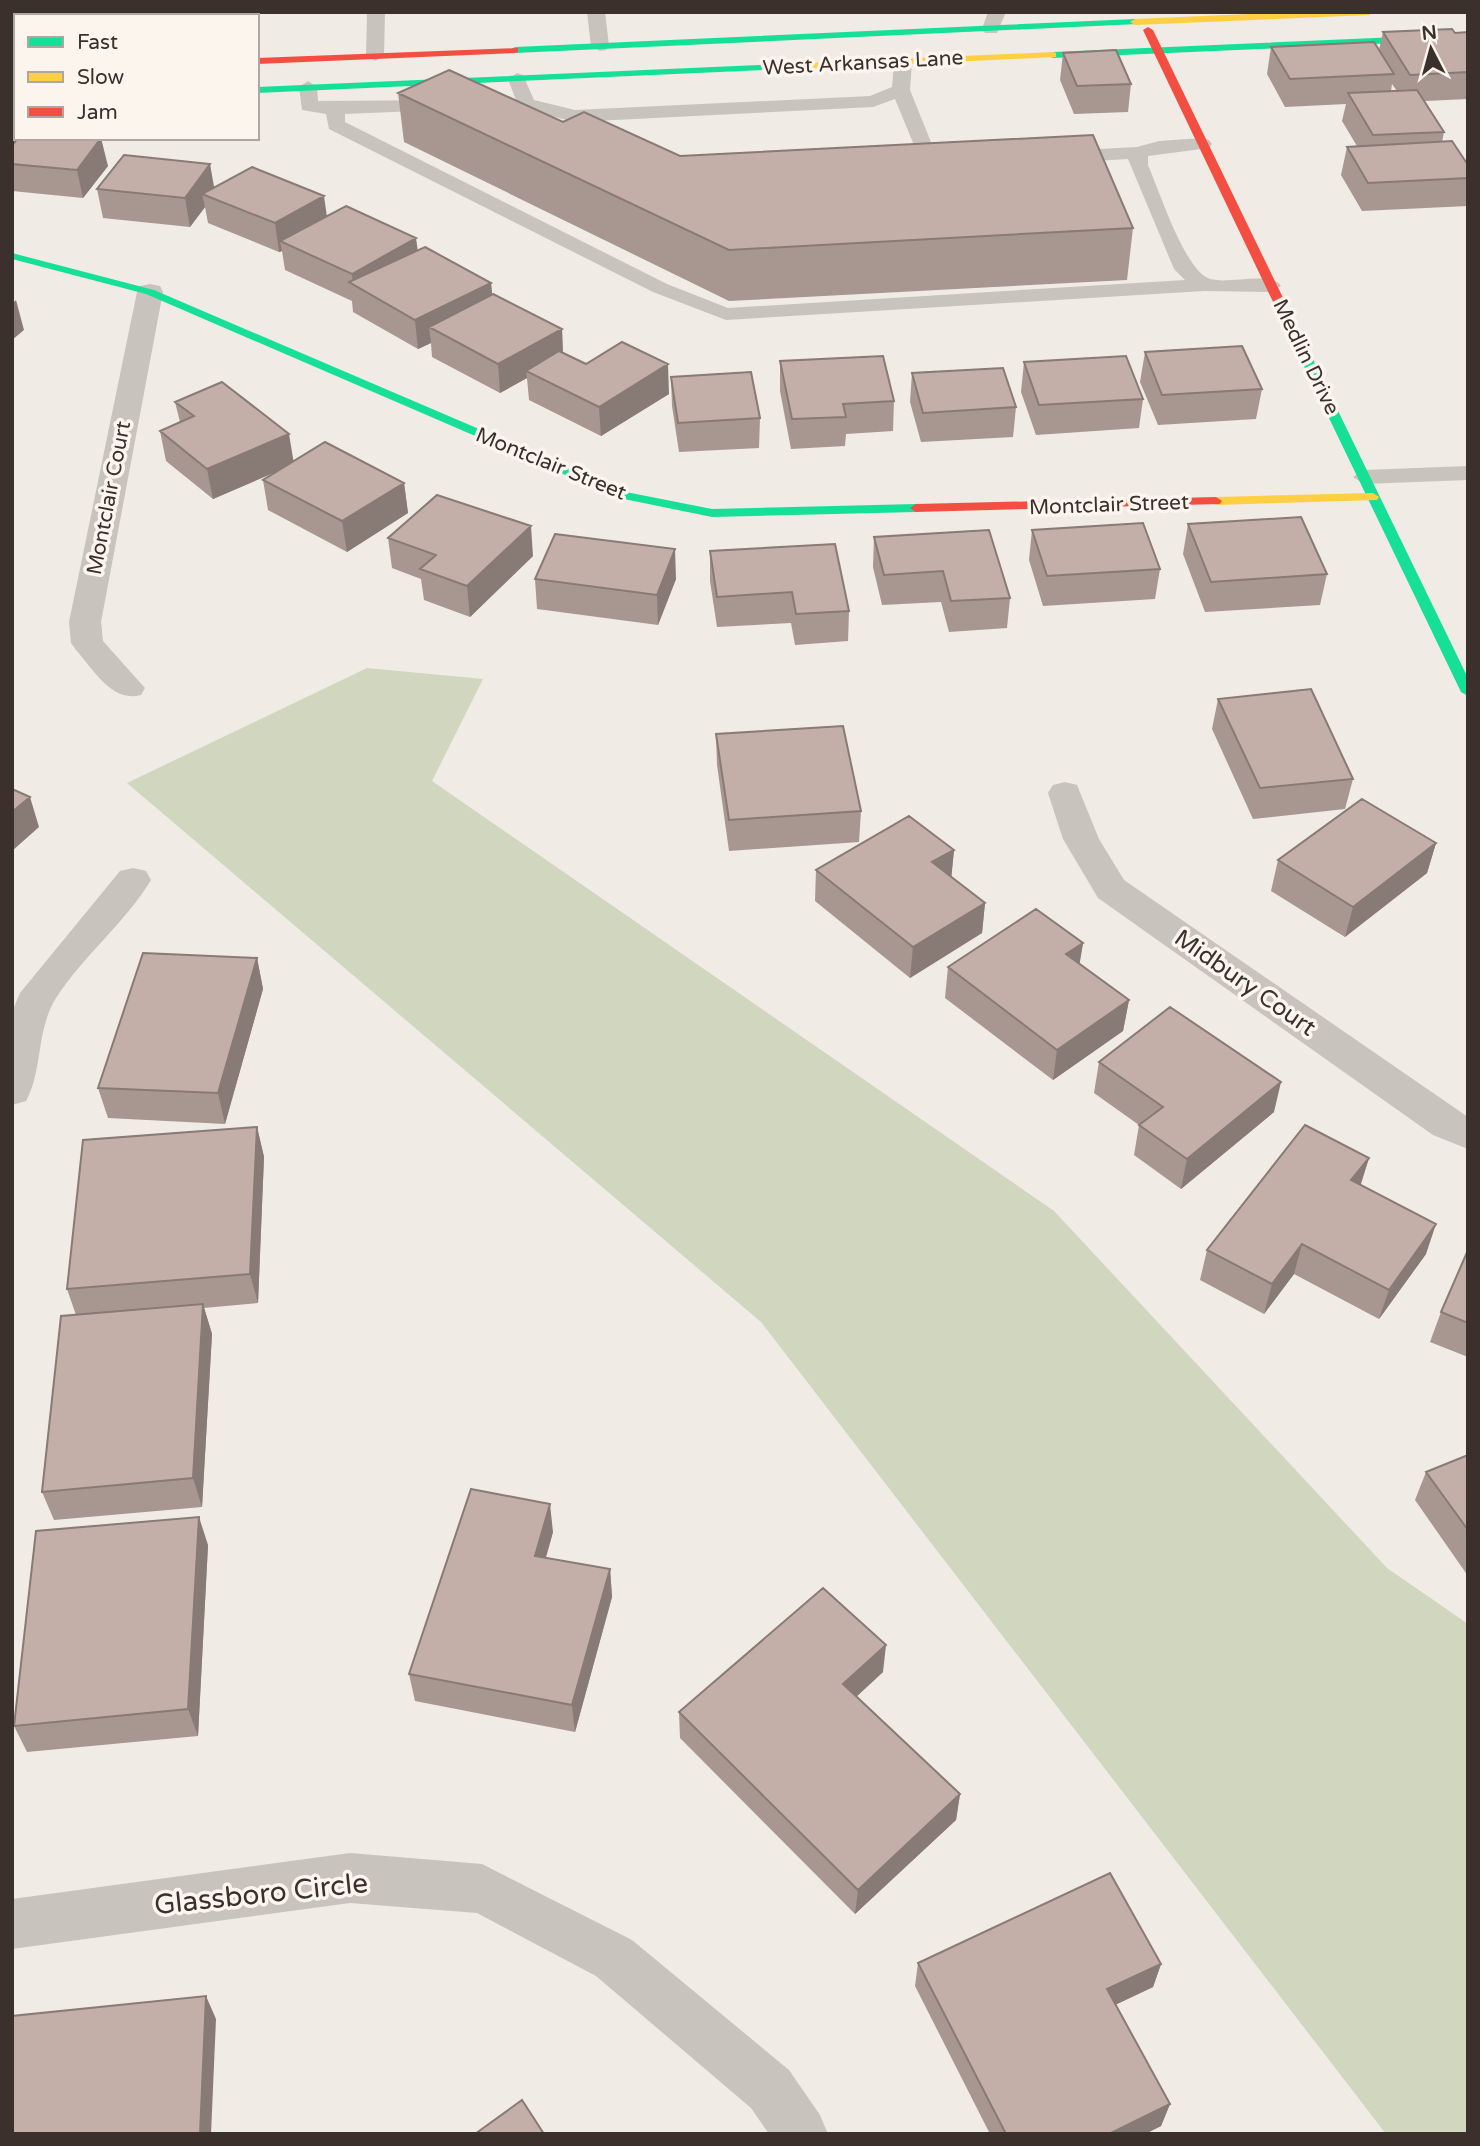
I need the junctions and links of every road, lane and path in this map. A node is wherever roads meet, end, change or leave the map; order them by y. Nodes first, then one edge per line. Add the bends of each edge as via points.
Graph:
1 (376, 12) edge
2 (596, 12) edge
3 (1369, 12) edge
4 (1224, 15) edge
5 (994, 20) edge
6 (1144, 22) junction
7 (1468, 37) edge
8 (600, 46) junction
9 (1157, 50) junction
10 (375, 56) junction
11 (259, 61) edge
12 (903, 61) junction
13 (517, 79) junction
14 (308, 88) junction
15 (259, 90) edge
16 (901, 90) junction
17 (457, 103) edge
18 (335, 109) junction
19 (575, 116) junction
20 (610, 133) edge
21 (1202, 144) junction
22 (1138, 153) junction
23 (1041, 158) edge
24 (971, 161) edge
25 (12, 256) edge
26 (1204, 285) junction
27 (1271, 286) junction
28 (150, 292) junction
29 (1468, 473) edge
30 (1369, 487) junction
31 (129, 688) dead end
32 (1468, 692) edge
33 (1065, 793) dead end
34 (133, 880) dead end
35 (12, 1091) edge
36 (1468, 1134) edge
37 (12, 1924) edge
38 (801, 2134) edge

1 - 10 lane
2 - 8 lane
3 - 4 main road, West Arkansas Lane
4 - 6 main road, West Arkansas Lane
5 - 6 main road, West Arkansas Lane
5 - 8 main road, West Arkansas Lane
6 - 9 main road, Medlin Drive
7 - 9 main road, West Arkansas Lane
8 - 10 main road, West Arkansas Lane
9 - 12 main road, West Arkansas Lane
9 - 21 main road, Medlin Drive
10 - 11 main road, West Arkansas Lane
12 - 13 main road, West Arkansas Lane
12 - 16 lane
13 - 14 main road, West Arkansas Lane
13 - 19 lane via 518,100
14 - 15 main road, West Arkansas Lane
14 - 18 lane via 309,106
16 - 19 lane via 873,101
16 - 24 lane via 923,163
17 - 18 lane
18 - 26 lane via 336,125 660,288 726,314
19 - 20 lane
21 - 22 lane
21 - 27 main road, Medlin Drive
22 - 23 lane
22 - 26 lane via 1138,165 1184,269
25 - 28 main road, Montclair Street
26 - 27 lane
27 - 30 main road, Medlin Drive
28 - 30 main road, Montclair Street via 623,495 712,513
28 - 31 street, Montclair Court via 85,622 87,643
29 - 30 lane
30 - 32 main road, Medlin Drive
33 - 36 street, Midbury Court via 1081,839 1111,889 1447,1124
34 - 35 street via 39,993 23,1031
37 - 38 street, Glassboro Circle via 350,1878 482,1889 614,1958 770,2089

